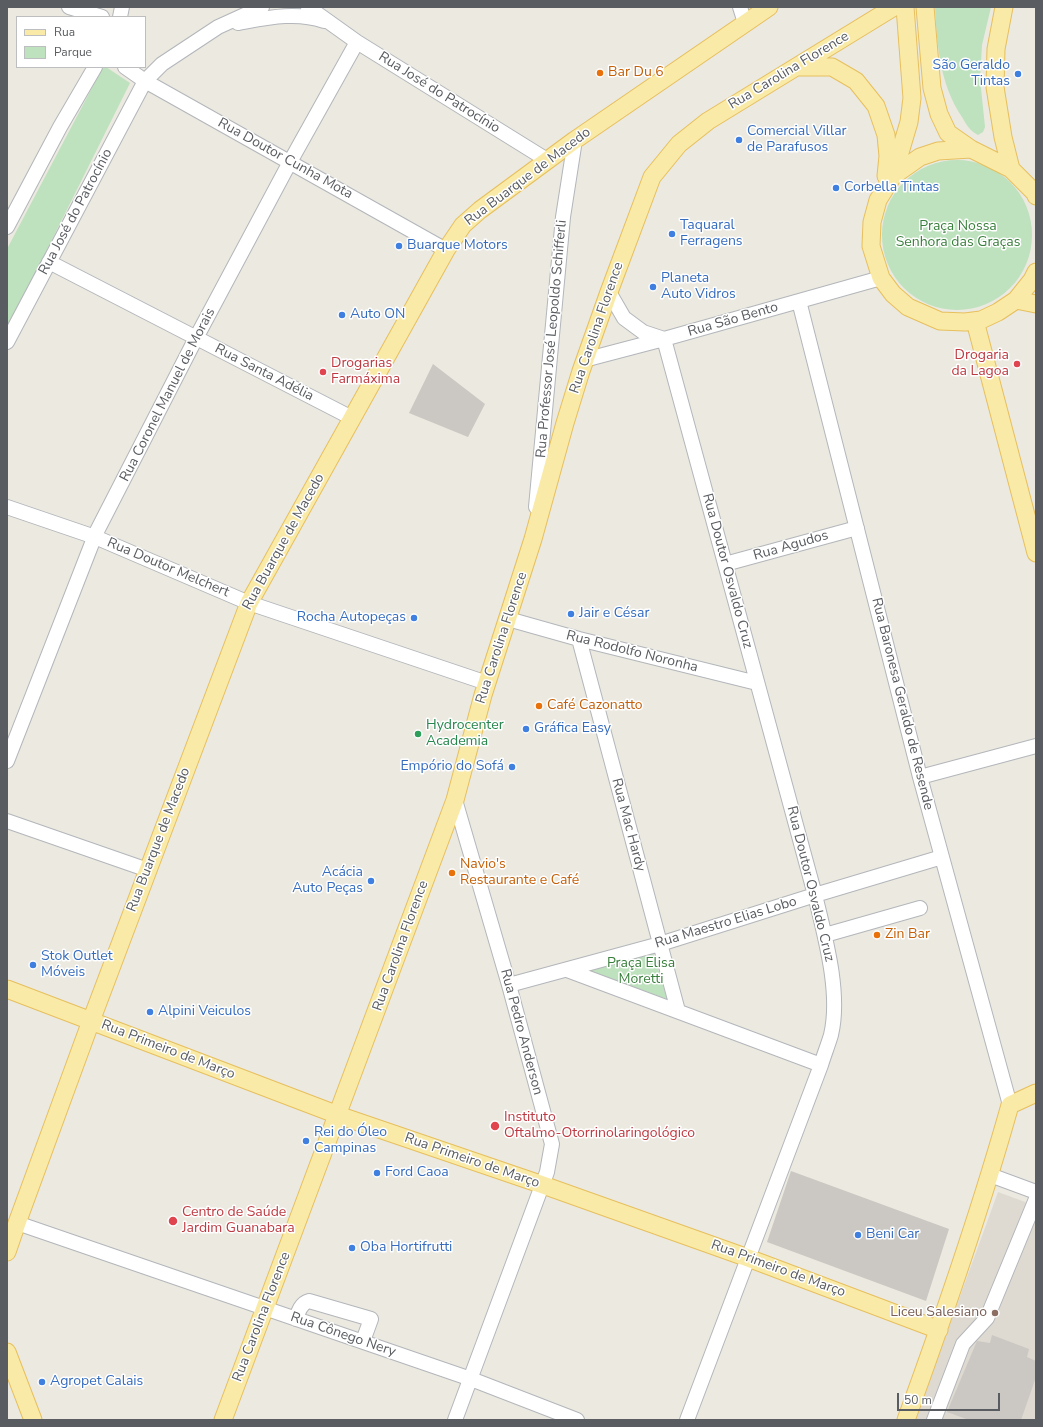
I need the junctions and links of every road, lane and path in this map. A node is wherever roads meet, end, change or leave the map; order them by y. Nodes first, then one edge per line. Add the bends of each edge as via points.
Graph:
1 (69, 7) edge
2 (262, 7) edge
3 (308, 7) edge
4 (740, 7) edge
5 (769, 7) edge
6 (894, 7) edge
7 (905, 7) edge
8 (925, 7) edge
9 (1004, 7) edge
10 (99, 16) edge
11 (745, 23) junction
12 (331, 24) junction
13 (218, 27) junction
14 (357, 42) junction
15 (94, 68) edge
16 (126, 68) edge
17 (796, 68) junction
18 (145, 81) junction
19 (575, 140) junction
20 (971, 149) junction
21 (547, 160) junction
22 (290, 162) junction
23 (1011, 169) junction
24 (889, 181) junction
25 (1036, 194) edge
26 (7, 227) edge
27 (446, 250) junction
28 (49, 262) junction
29 (1036, 272) edge
30 (882, 278) junction
31 (609, 292) junction
32 (1016, 300) junction
33 (799, 301) junction
34 (1036, 304) edge
35 (975, 321) junction
36 (196, 338) junction
37 (664, 339) junction
38 (7, 342) edge
39 (584, 360) junction
40 (352, 418) junction
41 (7, 507) edge
42 (857, 528) junction
43 (94, 537) junction
44 (533, 540) junction
45 (1036, 552) edge
46 (725, 564) junction
47 (249, 603) junction
48 (508, 619) junction
49 (579, 639) junction
50 (487, 683) junction
51 (756, 683) junction
52 (1036, 746) edge
53 (7, 761) edge
54 (920, 778) junction
55 (455, 800) junction
56 (7, 821) edge
57 (942, 857) junction
58 (148, 870) junction
59 (815, 895) junction
60 (920, 908) dead end
61 (824, 935) junction
62 (660, 944) junction
63 (567, 970) junction
64 (509, 985) junction
65 (7, 989) edge
66 (678, 1011) junction
67 (91, 1021) junction
68 (821, 1065) junction
69 (1033, 1094) edge
70 (1010, 1105) junction
71 (338, 1115) junction
72 (990, 1175) junction
73 (543, 1185) junction
74 (1036, 1192) edge
75 (1036, 1199) edge
76 (16, 1223) junction
77 (7, 1252) edge
78 (748, 1258) junction
79 (266, 1308) junction
80 (296, 1319) junction
81 (939, 1330) junction
82 (363, 1341) junction
83 (7, 1352) edge
84 (470, 1379) junction
85 (33, 1420) edge
86 (223, 1420) edge
87 (455, 1420) edge
88 (577, 1420) edge
89 (687, 1420) edge
90 (906, 1420) edge
91 (934, 1420) edge

1 - 10 street
2 - 13 street
3 - 12 street, Rua José do Patrocínio
4 - 11 street
5 - 11 main road, Rua Buarque de Macedo
6 - 17 main road, Rua Carolina Florence
7 - 24 main road via 912,98 910,122
8 - 20 main road via 932,88 939,114 948,133
9 - 23 main road via 996,49 995,87
11 - 19 main road, Rua Buarque de Macedo
12 - 13 street, Rua José do Patrocínio via 316,18 284,15
12 - 14 street, Rua José do Patrocínio
13 - 18 street, Rua José do Patrocínio via 162,64
14 - 21 street, Rua José do Patrocínio
14 - 22 street, Rua Coronel Manuel de Morais
15 - 26 street
16 - 18 street, Rua Doutor Cunha Mota
17 - 24 main road via 832,67 856,81 876,106 886,135
17 - 31 main road, Rua Carolina Florence via 708,120 679,144 652,177
18 - 22 street, Rua Doutor Cunha Mota
18 - 28 street, Rua José do Patrocínio
19 - 21 main road, Rua Buarque de Macedo
19 - 44 street, Rua Professor José Leopoldo Schifferli via 563,217
20 - 23 main road
20 - 24 main road via 938,151 920,157
21 - 27 main road, Rua Buarque de Macedo via 480,210 463,226
22 - 27 street, Rua Doutor Cunha Mota
22 - 36 street, Rua Coronel Manuel de Morais
23 - 25 main road
24 - 30 main road via 878,200 872,222 871,246
27 - 40 main road, Rua Buarque de Macedo
28 - 36 street, Rua Santa Adélia
28 - 38 street, Rua José do Patrocínio
29 - 32 main road
30 - 33 street, Rua São Bento
30 - 35 main road via 893,294 908,307 924,315 940,321
31 - 37 street via 624,318 642,332
31 - 39 main road, Rua Carolina Florence
32 - 34 main road
32 - 35 main road via 998,312
33 - 37 street, Rua São Bento
33 - 42 street, Rua Baronesa Geraldo de Resende
35 - 45 main road
36 - 40 street, Rua Santa Adélia
36 - 43 street, Rua Coronel Manuel de Morais
37 - 39 street, Rua São Bento
37 - 46 street, Rua Doutor Osvaldo Cruz
39 - 44 main road, Rua Carolina Florence
40 - 47 main road, Rua Buarque de Macedo
41 - 43 street, Rua Doutor Melchert
42 - 46 street, Rua Agudos
42 - 54 street, Rua Baronesa Geraldo de Resende
43 - 47 street, Rua Doutor Melchert
43 - 53 street, Rua Coronel Manuel de Morais
44 - 48 main road, Rua Carolina Florence
46 - 51 street, Rua Doutor Osvaldo Cruz
47 - 50 street, Rua Doutor Melchert
47 - 58 main road, Rua Buarque de Macedo
48 - 49 street, Rua Rodolfo Noronha
48 - 50 main road, Rua Carolina Florence
49 - 51 street, Rua Rodolfo Noronha
49 - 62 street, Rua Mac Hardy
50 - 55 main road, Rua Carolina Florence
51 - 59 street, Rua Doutor Osvaldo Cruz
52 - 54 street
54 - 57 street, Rua Baronesa Geraldo de Resende
55 - 64 street, Rua Pedro Anderson
55 - 71 main road, Rua Carolina Florence
56 - 58 street
57 - 59 street, Rua Maestro Elias Lobo
57 - 70 street, Rua Baronesa Geraldo de Resende
58 - 67 main road, Rua Buarque de Macedo
59 - 61 street, Rua Doutor Osvaldo Cruz
59 - 62 street, Rua Maestro Elias Lobo
60 - 61 street
61 - 68 street, Rua Doutor Osvaldo Cruz via 830,959 834,1005 831,1035
62 - 63 street, Rua Maestro Elias Lobo
62 - 66 street, Rua Mac Hardy
63 - 64 street, Rua Maestro Elias Lobo
63 - 66 street
64 - 73 street, Rua Pedro Anderson via 552,1144
65 - 67 main road, Rua Primeiro de Março
66 - 68 street
67 - 71 main road, Rua Primeiro de Março
67 - 76 main road, Rua Buarque de Macedo
68 - 78 street, Rua Doutor Osvaldo Cruz
69 - 70 main road
70 - 72 main road
71 - 73 main road, Rua Primeiro de Março
71 - 79 main road, Rua Carolina Florence
72 - 74 street
72 - 81 main road
73 - 78 main road, Rua Primeiro de Março
73 - 84 street, Rua Pedro Anderson
75 - 91 street via 987,1318 963,1344
76 - 77 main road, Rua Buarque de Macedo
76 - 79 street, Rua Cônego Nery
78 - 81 main road, Rua Primeiro de Março
78 - 89 street, Rua Doutor Osvaldo Cruz
79 - 80 street, Rua Cônego Nery
79 - 86 main road, Rua Carolina Florence
80 - 82 street, Rua Cônego Nery
80 - 82 street via 302,1304 309,1301 371,1319
81 - 90 main road
82 - 84 street, Rua Cônego Nery
83 - 85 main road
84 - 87 street, Rua Pedro Anderson
84 - 88 street, Rua Cônego Nery

